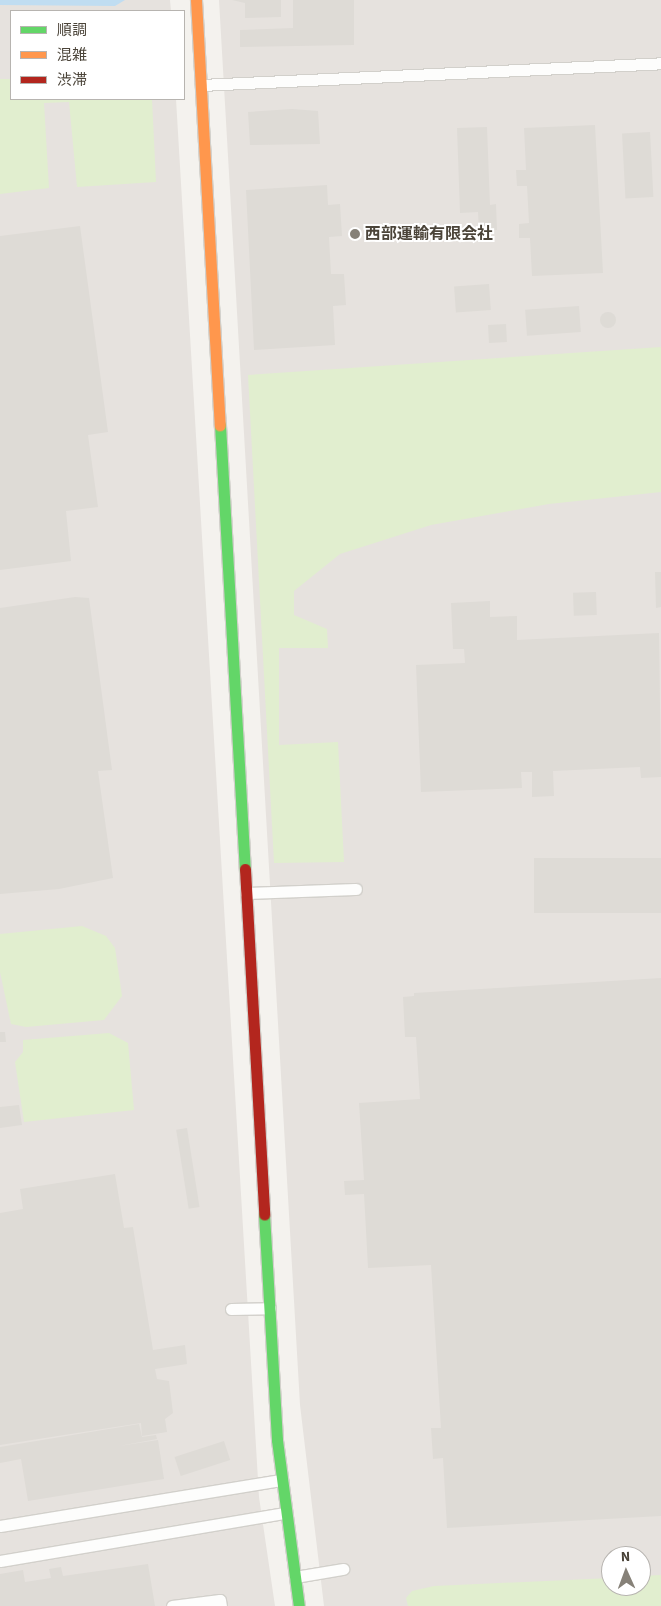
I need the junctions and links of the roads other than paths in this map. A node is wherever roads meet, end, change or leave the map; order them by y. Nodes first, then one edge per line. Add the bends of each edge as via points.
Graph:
1 (196, 0) edge
2 (661, 64) edge
3 (200, 85) junction
4 (356, 889) dead end
5 (246, 893) junction
6 (270, 1308) junction
7 (231, 1309) dead end
8 (282, 1480) junction
9 (286, 1513) junction
10 (0, 1526) edge
11 (0, 1561) edge
12 (343, 1569) dead end
13 (294, 1577) junction
14 (172, 1606) edge
15 (221, 1606) edge
16 (299, 1606) edge

1 - 3 street
2 - 3 lane
3 - 5 street
4 - 5 lane
5 - 6 street
6 - 7 lane
6 - 8 street
8 - 9 street
8 - 10 lane
9 - 11 lane
9 - 13 street
12 - 13 lane
13 - 16 street
14 - 15 lane via 220,1600

